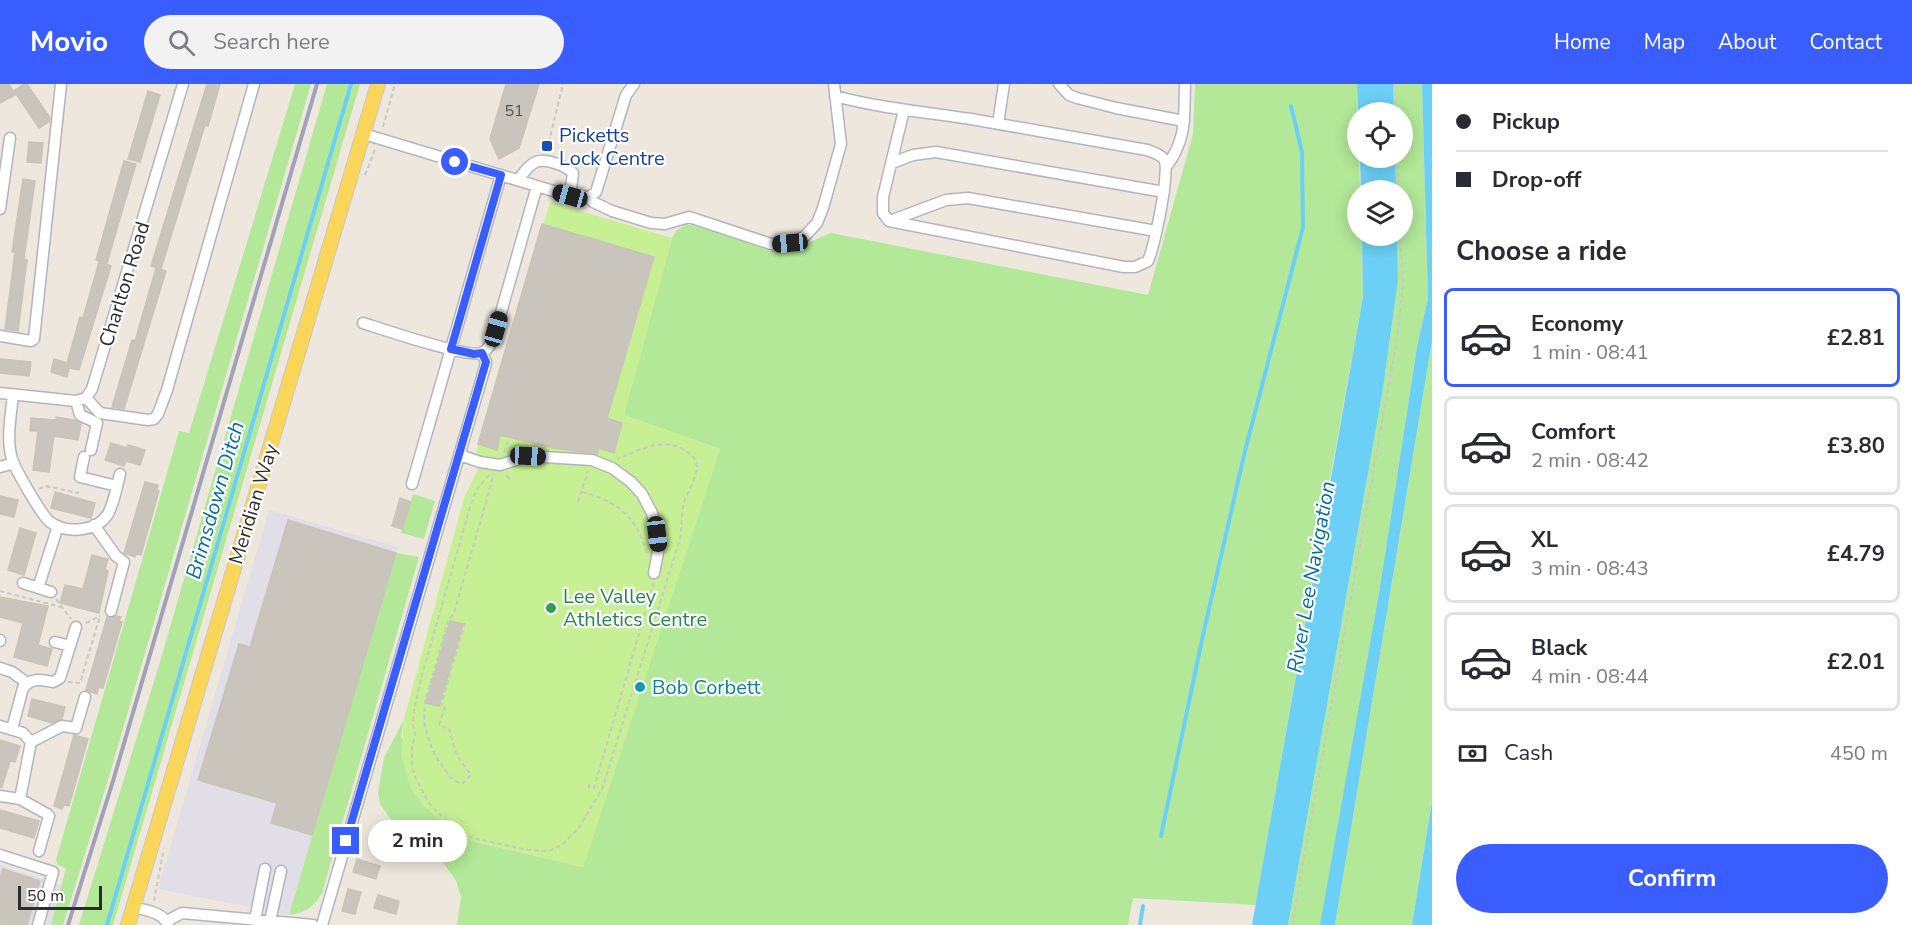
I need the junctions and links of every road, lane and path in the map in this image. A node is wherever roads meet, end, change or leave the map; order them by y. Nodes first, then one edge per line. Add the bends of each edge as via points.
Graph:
1 (61, 84) edge
2 (183, 84) edge
3 (254, 84) edge
4 (378, 84) edge
5 (395, 84) edge
6 (563, 84) edge
7 (634, 84) edge
8 (834, 84) edge
9 (1004, 84) edge
10 (1059, 84) edge
11 (1394, 84) edge
12 (1181, 85) edge
13 (835, 96) junction
14 (1395, 102) edge
15 (903, 110) junction
16 (386, 118) dead end
17 (1184, 121) junction
18 (998, 124) junction
19 (364, 134) junction
20 (10, 138) dead end
21 (545, 161) junction
22 (892, 163) junction
23 (1166, 167) junction
24 (501, 175) junction
25 (518, 180) junction
26 (537, 186) junction
27 (1164, 192) junction
28 (570, 196) junction
29 (589, 196) junction
30 (0, 209) edge
31 (889, 221) junction
32 (1156, 231) junction
33 (1400, 246) edge
34 (363, 323) dead end
35 (0, 336) edge
36 (451, 349) junction
37 (482, 353) junction
38 (0, 393) edge
39 (13, 394) junction
40 (81, 400) junction
41 (460, 455) junction
42 (14, 463) junction
43 (607, 463) dead end
44 (590, 466) dead end
45 (0, 467) edge
46 (120, 474) dead end
47 (508, 476) dead end
48 (83, 478) junction
49 (510, 481) dead end
50 (412, 484) dead end
51 (117, 486) junction
52 (31, 492) junction
53 (582, 492) junction
54 (578, 502) dead end
55 (94, 525) junction
56 (58, 526) junction
57 (654, 573) junction
58 (23, 584) dead end
59 (38, 588) junction
60 (0, 591) edge
61 (51, 592) joint
62 (62, 607) junction
63 (111, 611) dead end
64 (465, 623) dead end
65 (76, 627) junction
66 (55, 642) dead end
67 (70, 646) junction
68 (0, 668) edge
69 (57, 681) junction
70 (27, 683) junction
71 (85, 697) dead end
72 (425, 700) junction
73 (443, 705) junction
74 (0, 726) edge
75 (12, 729) junction
76 (32, 742) junction
77 (589, 784) dead end
78 (0, 796) edge
79 (20, 799) junction
80 (39, 851) dead end
81 (0, 855) edge
82 (265, 869) dead end
83 (281, 871) dead end
84 (133, 907) junction
85 (255, 920) junction
86 (270, 921) junction
87 (167, 923) edge
88 (38, 925) edge
89 (128, 925) edge
90 (309, 925) edge
91 (313, 925) edge
92 (322, 925) edge
93 (1292, 925) edge

1 - 35 street via 34,339
2 - 40 street, Charlton Road via 92,388
3 - 40 street via 158,414 147,420 104,415
4 - 19 main road, Meridian Way
5 - 16 path
6 - 21 path
7 - 29 street via 626,95 596,192
8 - 13 street
9 - 18 street
10 - 17 street via 1077,98
11 - 14 path
12 - 17 street
13 - 15 street
13 - 29 street via 840,144 823,208 817,223 804,237 790,243 771,244 689,217 665,224 651,223 612,211
15 - 18 street
15 - 22 street
17 - 23 street via 1179,148
18 - 23 street via 1147,150 1159,154
19 - 24 street
19 - 84 main road, Meridian Way
20 - 30 street
21 - 25 street via 536,162
21 - 28 street via 573,173
22 - 27 street via 936,152
22 - 31 street via 884,197 884,213
23 - 27 street
24 - 25 street
24 - 36 street
25 - 26 street
26 - 28 street
26 - 37 street via 496,329
27 - 32 street
28 - 29 street
31 - 32 street via 946,200 968,198
31 - 32 street via 1124,267 1148,261
33 - 93 path via 1397,339
34 - 36 street
36 - 37 street
36 - 50 street
37 - 41 street via 486,362
38 - 39 street
39 - 40 street
39 - 42 street via 10,446
40 - 48 street via 80,415 97,423 79,474
41 - 57 street via 500,465 528,456 592,460 612,468 642,494 652,513 658,546
41 - 92 street
42 - 45 street
42 - 52 street
43 - 72 path via 651,445 668,443 686,450 696,462 684,503 680,539 602,789 578,829 562,845 548,851 473,838 437,812 412,767 414,710 422,675 470,507 477,489 493,473
44 - 53 path
46 - 51 street
47 - 49 path
48 - 51 street
48 - 52 path via 78,493 46,486
51 - 55 street via 109,512
52 - 56 street via 48,520
53 - 54 path
53 - 57 path via 608,500 628,516 641,535
55 - 56 street via 82,530
55 - 63 street via 124,565
56 - 59 street
57 - 77 path via 594,788
58 - 59 street
59 - 61 street
60 - 62 path
61 - 62 path
62 - 65 path
64 - 73 path
65 - 67 street
65 - 69 path via 100,616 80,683
66 - 67 street
67 - 69 street
68 - 70 street
69 - 70 street via 37,679
70 - 75 street
71 - 76 street via 76,728 62,726
72 - 73 path
72 - 73 path via 424,721 436,757 451,778 463,783 471,775 457,756 449,729 439,725
74 - 75 street
75 - 76 street
76 - 79 street
78 - 79 street
79 - 80 street via 49,816
81 - 88 street via 53,872
82 - 85 street
83 - 86 street
84 - 87 street via 154,912
84 - 89 main road, Meridian Way
85 - 86 street
85 - 87 street via 182,913
86 - 90 street
90 - 91 street

